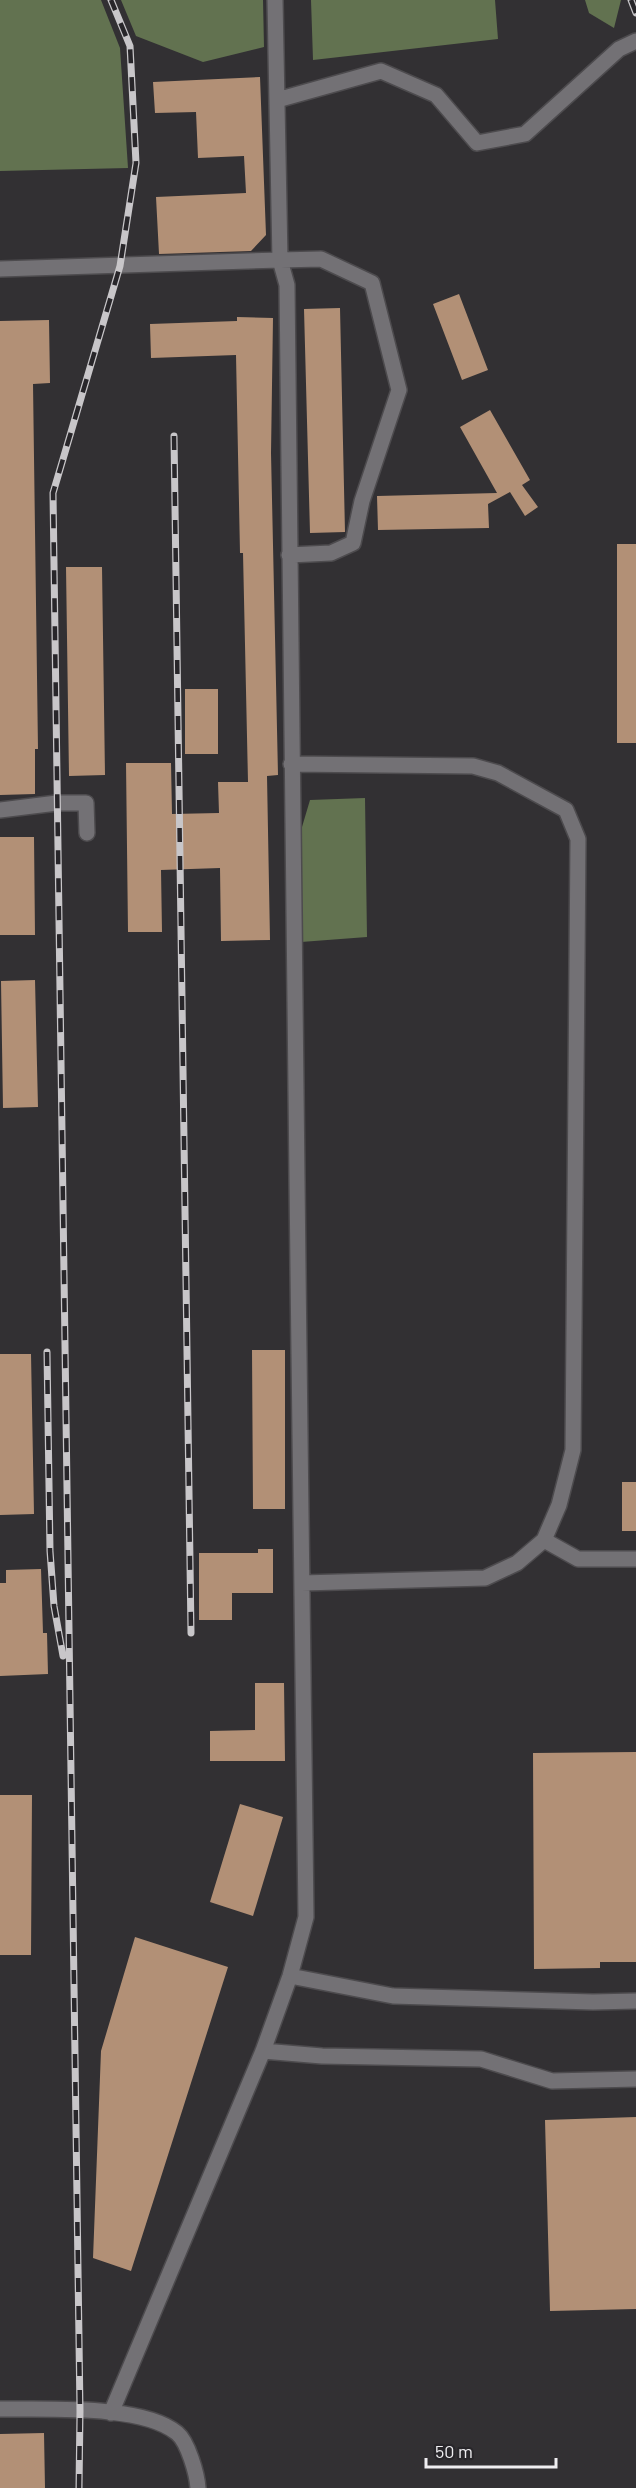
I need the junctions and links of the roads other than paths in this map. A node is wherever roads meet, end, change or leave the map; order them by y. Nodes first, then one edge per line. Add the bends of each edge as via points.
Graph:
1 (275, 0) edge
2 (636, 40) edge
3 (277, 100) junction
4 (280, 260) junction
5 (0, 269) edge
6 (289, 555) junction
7 (291, 764) junction
8 (0, 810) edge
9 (87, 833) dead end
10 (544, 1540) junction
11 (636, 1559) edge
12 (302, 1583) junction
13 (290, 1976) junction
14 (636, 2001) edge
15 (263, 2051) junction
16 (636, 2079) edge
17 (0, 2409) edge
18 (111, 2413) junction
19 (198, 2488) edge

1 - 3 lane
2 - 3 lane via 619,49 525,134 477,143 436,95 381,71
3 - 4 lane
4 - 5 lane
4 - 6 lane via 287,285
4 - 6 lane via 321,259 372,283 399,390 362,501 353,543 332,554
6 - 7 lane
7 - 10 lane via 482,768 566,810 578,839 573,1450 559,1505
7 - 12 lane
8 - 9 lane via 86,803
10 - 11 lane via 578,1559
10 - 12 lane via 517,1563 485,1578
12 - 13 lane via 306,1917
13 - 14 lane via 393,1996
13 - 15 lane
15 - 16 lane via 481,2059 552,2080
15 - 18 lane
17 - 18 lane
18 - 19 lane via 150,2418 179,2433 196,2472

